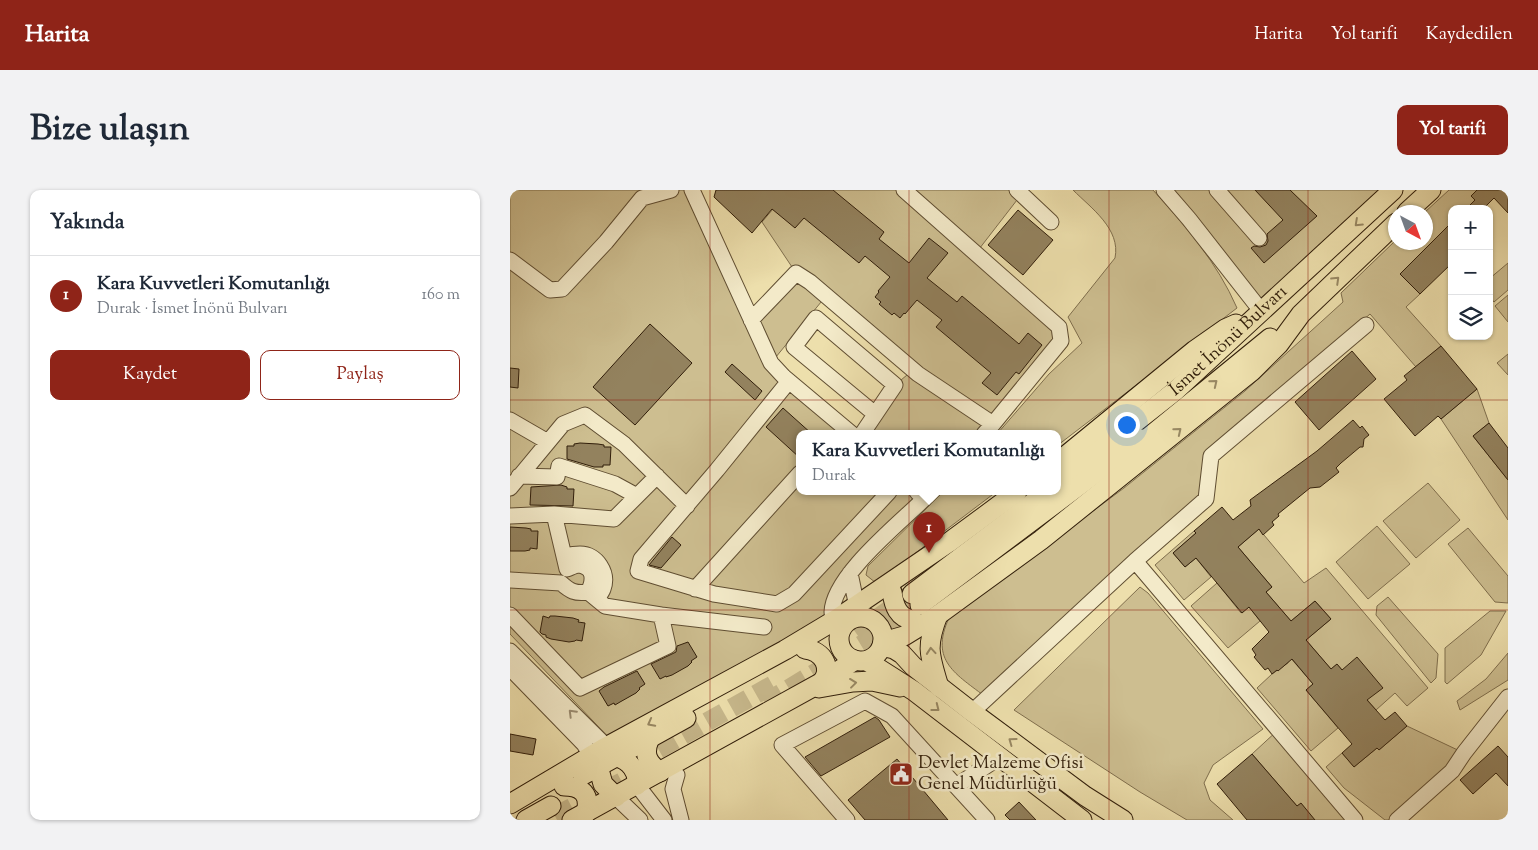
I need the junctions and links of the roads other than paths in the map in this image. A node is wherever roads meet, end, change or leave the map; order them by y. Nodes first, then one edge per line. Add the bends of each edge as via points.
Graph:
1 (671, 190) edge
2 (692, 190) edge
3 (904, 190) edge
4 (1017, 190) edge
5 (1164, 190) edge
6 (1217, 190) edge
7 (1393, 190) edge
8 (1431, 190) edge
9 (1415, 205) edge
10 (1050, 222) dead end
11 (1388, 231) edge
12 (1259, 238) dead end
13 (510, 260) edge
14 (1262, 312) junction
15 (1301, 314) junction
16 (751, 320) junction
17 (1366, 325) dead end
18 (789, 381) junction
19 (875, 414) junction
20 (510, 420) edge
21 (988, 429) edge
22 (842, 430) edge
23 (865, 430) edge
24 (548, 442) junction
25 (1061, 460) edge
26 (1061, 467) edge
27 (657, 476) junction
28 (796, 477) edge
29 (1061, 481) edge
30 (514, 482) edge
31 (886, 495) edge
32 (923, 495) edge
33 (1013, 495) edge
34 (1025, 495) edge
35 (1044, 495) edge
36 (637, 496) junction
37 (687, 506) junction
38 (554, 514) junction
39 (510, 516) edge
40 (1135, 560) junction
41 (565, 562) junction
42 (850, 574) junction
43 (510, 580) edge
44 (561, 583) junction
45 (695, 588) junction
46 (892, 592) junction
47 (592, 595) junction
48 (915, 606) junction
49 (859, 613) junction
50 (510, 615) edge
51 (661, 615) junction
52 (938, 615) junction
53 (764, 627) dead end
54 (839, 627) junction
55 (883, 641) junction
56 (805, 649) junction
57 (510, 651) edge
58 (861, 661) junction
59 (510, 668) edge
60 (813, 686) junction
61 (939, 687) junction
62 (914, 691) junction
63 (1508, 697) edge
64 (972, 712) junction
65 (649, 740) junction
66 (603, 756) junction
67 (1000, 757) junction
68 (669, 774) junction
69 (564, 786) junction
70 (956, 786) junction
71 (640, 789) junction
72 (620, 800) junction
73 (510, 804) edge
74 (510, 816) edge
75 (567, 816) edge
76 (526, 820) edge
77 (640, 820) edge
78 (664, 820) edge
79 (681, 820) edge
80 (848, 820) edge
81 (987, 820) edge
82 (1082, 820) edge
83 (1123, 820) edge
84 (1355, 820) edge
85 (1397, 820) edge

1 - 13 street via 642,198 562,289 550,290
2 - 16 street
3 - 21 street via 1059,327 1061,341
4 - 10 street
5 - 14 street
6 - 12 street
7 -> 14 main road, İsmet İnönü Bulvarı
8 - 9 main road
15 -> 11 main road, İsmet İnönü Bulvarı
14 - 25 main road via 1225,329 1195,350
14 - 26 main road
14 - 29 main road, İsmet İnönü Bulvarı via 1175,391
48 -> 15 main road via 1101,477
52 -> 15 main road via 1048,534 1252,371
16 - 18 street via 771,363
16 - 21 street via 796,273
17 - 40 street via 1211,456 1206,498
18 - 22 street
18 - 37 street
19 - 19 street via 895,385 816,318 794,347
19 - 23 street
20 - 24 street
24 - 27 street via 563,424 585,415 624,444
24 - 30 street
27 - 36 street
27 - 37 street
28 - 45 street
30 - 36 street via 557,476 559,466 615,484
31 - 45 street via 794,594 777,604
32 - 42 street via 866,553
33 - 49 main road
34 - 46 main road
35 - 48 main road
36 - 38 street via 614,519
37 - 45 street via 641,559 638,571
38 - 39 street
38 - 41 street
40 - 64 street
40 - 84 street
41 - 44 street
41 - 47 street via 588,569 592,574
42 - 49 street
42 - 54 street via 836,595 832,613
43 - 44 street
44 - 47 street via 569,591
46 - 48 main road via 897,610 906,619
46 - 49 main road
47 - 51 street via 605,606
48 - 55 main road
49 - 54 main road
49 - 55 main road via 874,620 882,630
50 - 51 street via 580,688 668,646
51 - 53 street
52 - 55 main road via 904,636
61 -> 52 main road via 929,651 931,632
54 - 56 main road
54 - 58 main road via 843,652
54 -> 66 main road via 785,650
55 - 58 main road via 876,656
55 - 61 main road
56 - 60 main road via 811,650 827,665 826,674
56 - 65 main road
66 -> 57 street
58 - 60 main road
58 - 62 main road
59 - 66 street via 584,744
60 -> 62 main road via 872,681
60 - 68 main road
61 - 64 main road
62 -> 67 main road
63 - 85 street via 1452,771
83 -> 64 main road via 1085,796
65 - 66 main road
65 - 68 main road via 645,749 653,767
66 - 69 main road
66 - 71 main road via 625,759 632,767
66 - 72 main road via 603,784
66 - 73 main road
67 - 70 street
67 - 82 main road
68 - 71 main road
68 - 79 street
69 - 74 main road
69 - 75 main road via 576,787 588,800
70 - 80 street via 892,716 865,701 782,745
70 - 81 street
71 - 72 main road
71 - 78 street
72 - 75 main road
72 - 77 street
75 - 76 main road

